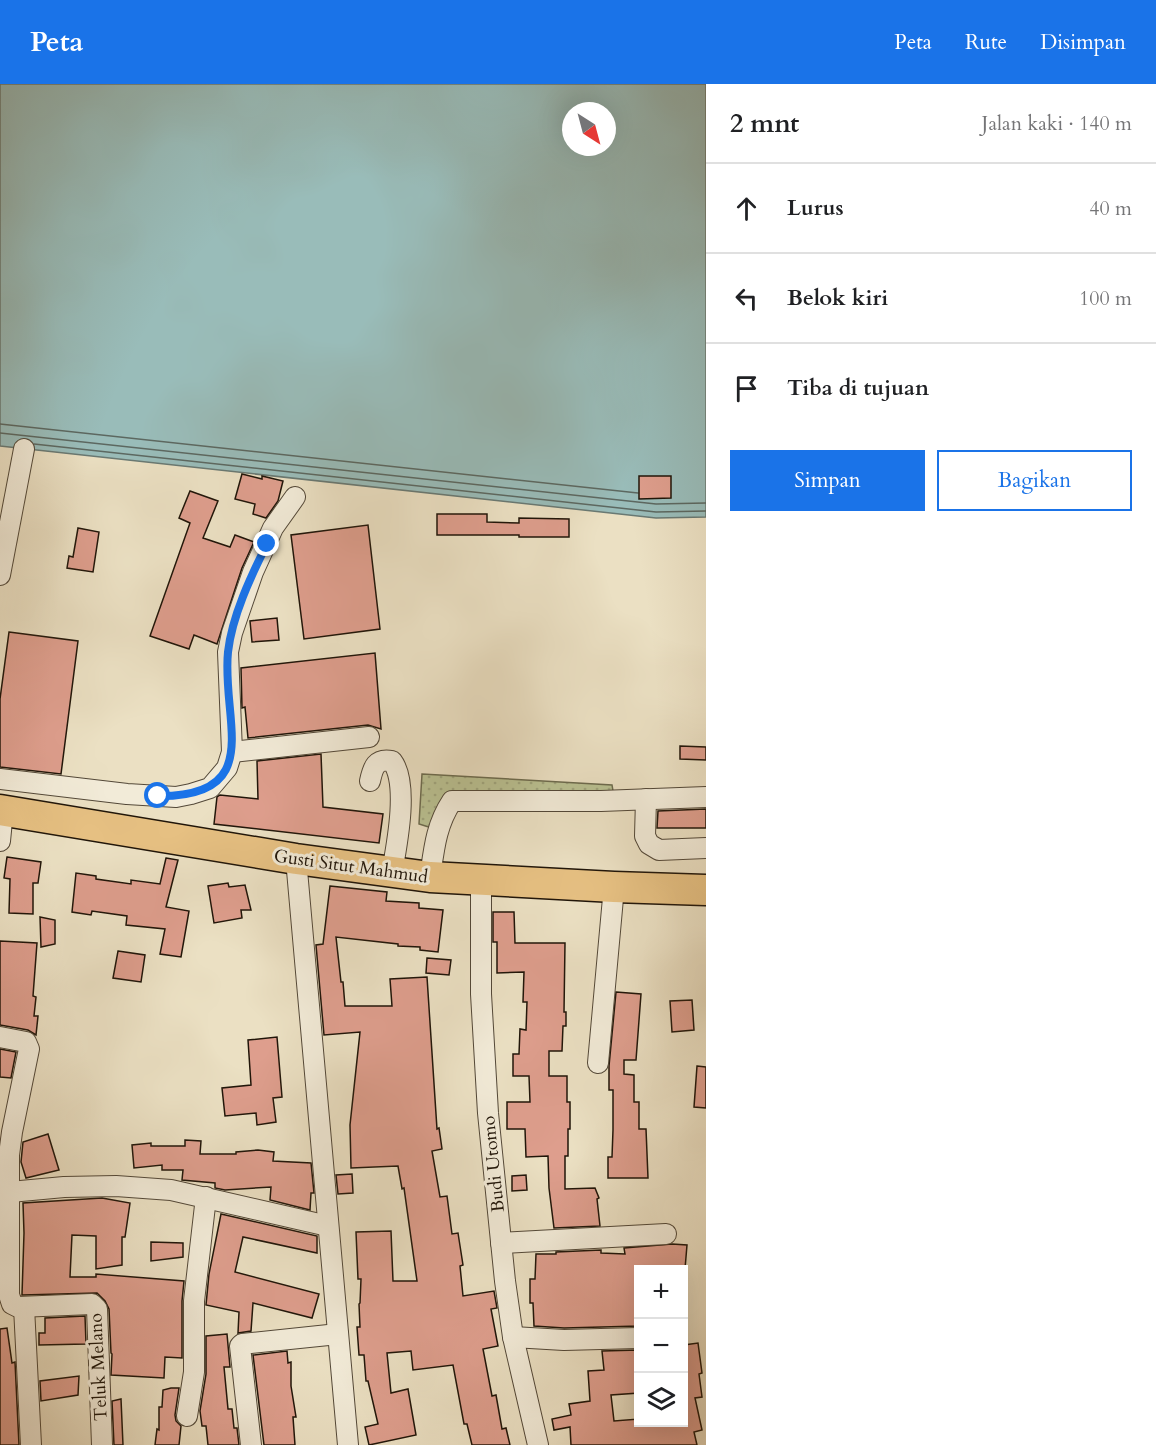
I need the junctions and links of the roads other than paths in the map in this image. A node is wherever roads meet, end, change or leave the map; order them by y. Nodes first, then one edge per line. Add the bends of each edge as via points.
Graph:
1 (24, 449) dead end
2 (295, 498) dead end
3 (0, 575) edge
4 (369, 737) dead end
5 (232, 753) junction
6 (0, 779) edge
7 (370, 781) dead end
8 (706, 798) edge
9 (645, 799) junction
10 (1, 810) edge
11 (0, 841) edge
12 (706, 848) edge
13 (296, 859) junction
14 (392, 872) junction
15 (430, 877) junction
16 (481, 880) junction
17 (614, 887) junction
18 (706, 890) edge
19 (0, 1037) edge
20 (598, 1064) dead end
21 (10, 1192) junction
22 (206, 1197) junction
23 (328, 1226) junction
24 (666, 1234) dead end
25 (501, 1243) junction
26 (24, 1307) junction
27 (338, 1334) junction
28 (513, 1337) junction
29 (634, 1338) edge
30 (187, 1416) dead end
31 (31, 1445) edge
32 (102, 1445) edge
33 (251, 1445) edge
34 (348, 1445) edge
35 (538, 1445) edge

1 - 3 street
2 - 5 street via 273,528 232,633 228,652
4 - 5 street
5 - 6 street via 227,768 210,788 176,797
7 - 14 street via 378,761 392,761 397,768 399,817
8 - 9 street
9 - 12 street via 645,836 649,844 659,850
9 - 15 street via 452,801 436,831
10 - 11 street
10 - 13 highway, Gusti Situt Mahmud
13 - 14 highway, Gusti Situt Mahmud
13 - 23 street
14 - 15 highway, Gusti Situt Mahmud
15 - 16 highway, Gusti Situt Mahmud
16 - 17 highway, Gusti Situt Mahmud
16 - 25 street, Budi Utomo via 482,1016
17 - 18 highway, Gusti Situt Mahmud
17 - 20 street
19 - 21 street via 26,1042 29,1049 12,1132
21 - 22 street via 116,1186
21 - 26 street via 9,1295 12,1304
22 - 23 street
22 - 30 street via 194,1302 194,1372
23 - 27 street
24 - 25 street
25 - 28 street, Budi Utomo
26 - 31 street
26 - 32 street, Teluk Melano via 92,1304 98,1309
27 - 33 street via 240,1346
27 - 34 street
28 - 29 street
28 - 35 street, Budi Utomo

